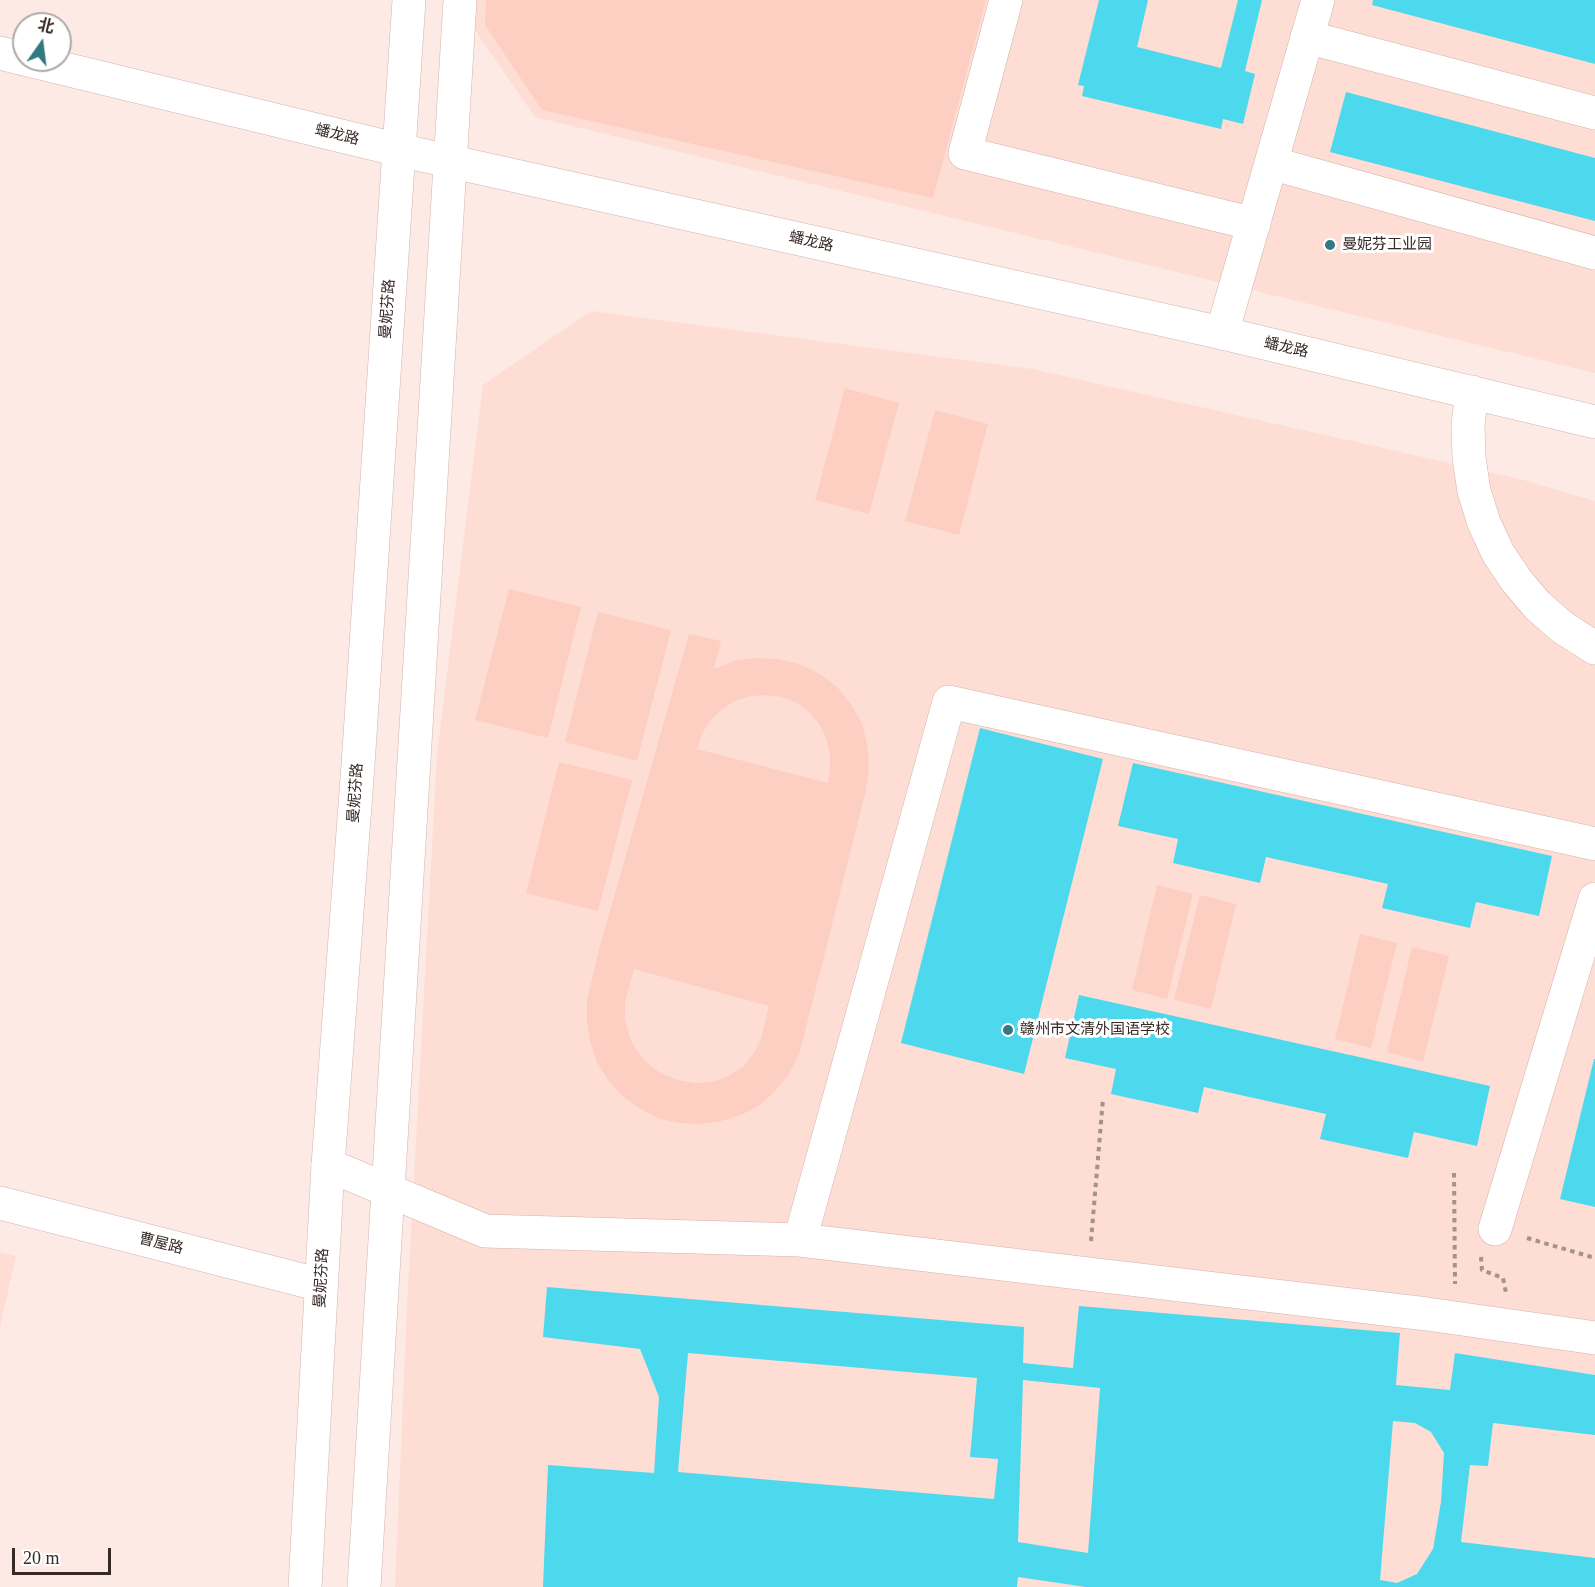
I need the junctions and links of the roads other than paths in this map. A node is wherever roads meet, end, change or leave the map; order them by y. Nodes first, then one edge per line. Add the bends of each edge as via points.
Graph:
1 (409, 0) edge
2 (460, 0) edge
3 (1006, 0) edge
4 (1317, 0) edge
5 (1307, 37) junction
6 (72, 70) edge
7 (1595, 113) edge
8 (399, 150) junction
9 (451, 161) junction
10 (1271, 163) junction
11 (1254, 224) junction
12 (1595, 253) edge
13 (1222, 333) junction
14 (1472, 392) junction
15 (1595, 422) edge
16 (1595, 648) edge
17 (1595, 844) edge
18 (1595, 898) edge
19 (328, 1165) junction
20 (388, 1190) junction
21 (0, 1203) edge
22 (1495, 1229) road end
23 (800, 1240) junction
24 (321, 1285) junction
25 (1595, 1338) edge
26 (304, 1587) edge
27 (364, 1587) edge

1 - 8 street, 曼妮芬路
2 - 9 street
3 - 11 street via 965,153
4 - 5 street
5 - 7 street
5 - 10 street
6 - 8 street, 蟠龙路
8 - 9 street, 蟠龙路
8 - 19 street, 曼妮芬路
9 - 13 street, 蟠龙路
9 - 20 street
10 - 11 street
10 - 12 street
11 - 13 street
13 - 14 street, 蟠龙路
14 - 15 street, 蟠龙路
14 - 16 street via 1468,425 1470,469 1484,523 1498,553 1537,606
17 - 23 street via 949,702
18 - 22 street
19 - 20 street
19 - 24 street, 曼妮芬路
20 - 23 street via 485,1232
20 - 27 street
21 - 24 street, 曹屋路
23 - 25 street
24 - 26 street, 曼妮芬路

